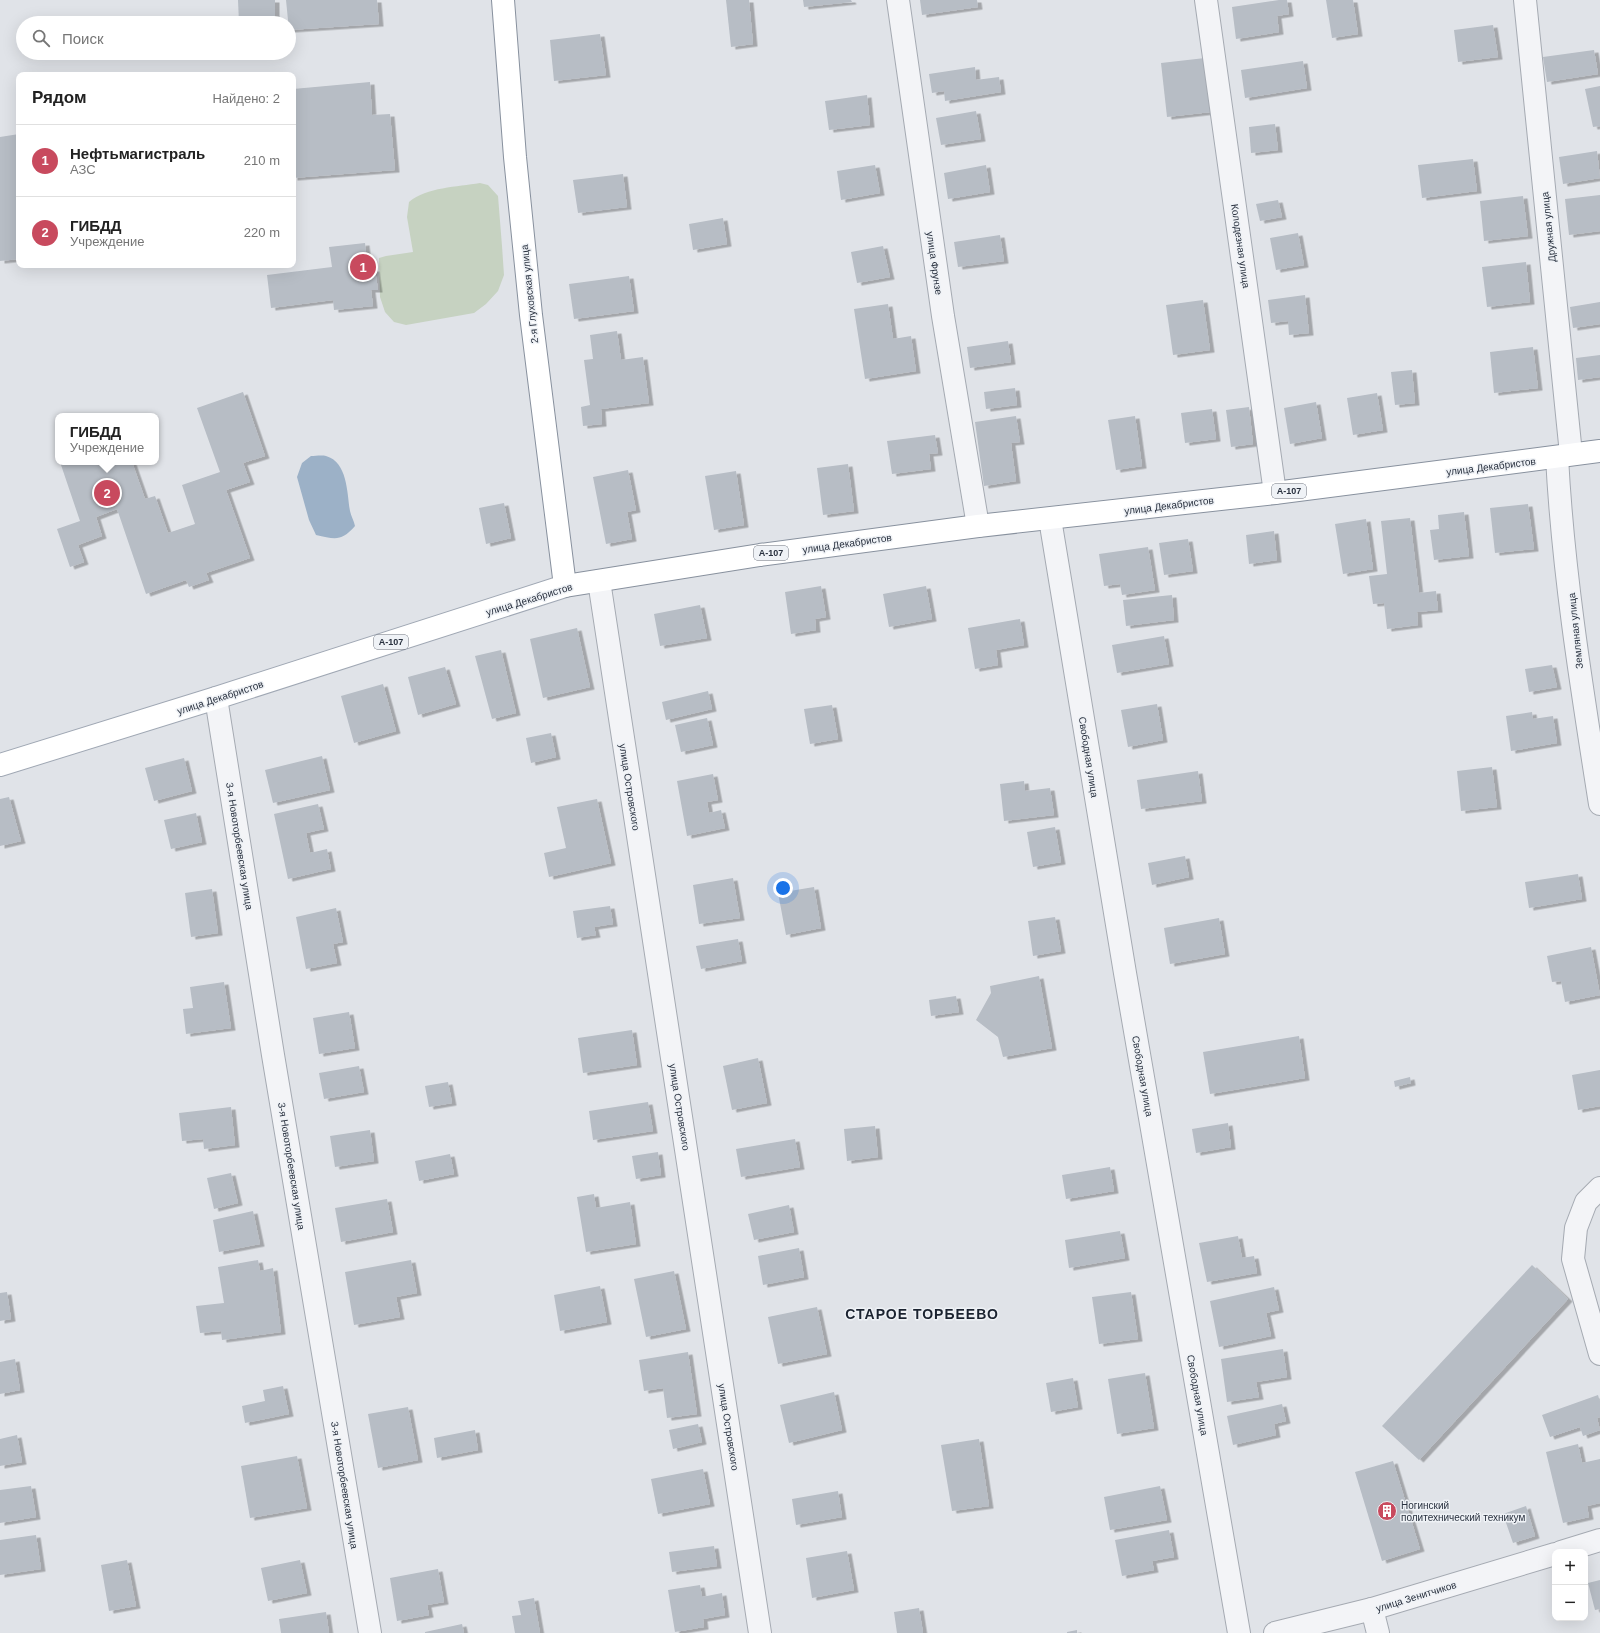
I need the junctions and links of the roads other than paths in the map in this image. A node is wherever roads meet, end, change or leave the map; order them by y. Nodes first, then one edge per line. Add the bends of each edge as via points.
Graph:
1 (503, 0) edge
2 (898, 0) edge
3 (1206, 0) edge
4 (1525, 0) edge
5 (1600, 451) edge
6 (1564, 456) junction
7 (1275, 493) junction
8 (1050, 519) junction
9 (978, 526) junction
10 (599, 581) junction
11 (565, 586) junction
12 (216, 698) junction
13 (0, 766) edge
14 (1600, 804) edge
15 (1600, 1188) edge
16 (1600, 1354) edge
17 (1600, 1540) edge
18 (1571, 1549) edge
19 (1552, 1555) edge
20 (1372, 1609) junction
21 (370, 1633) edge
22 (760, 1633) edge
23 (1239, 1633) edge
24 (1275, 1633) edge
25 (1378, 1633) edge

1 - 11 main road, 2-я Глуховская улица via 514,157
2 - 9 street, улица Фрунзе via 942,316
3 - 7 street, Колодезная улица
4 - 6 street, Дружная улица
5 - 6 main road, улица Декабристов / А-107
6 - 7 main road, улица Декабристов / А-107
6 - 14 street, Земляная улица via 1559,495 1579,672
7 - 8 main road, улица Декабристов / А-107
8 - 9 main road, улица Декабристов / А-107
8 - 23 street, Свободная улица
9 - 10 main road, улица Декабристов / А-107 via 760,555
10 - 11 main road, улица Декабристов / А-107
10 - 22 street, улица Островского
11 - 12 main road, улица Декабристов / А-107
12 - 13 main road, улица Декабристов / А-107
12 - 21 street, 3-я Новоторбеевская улица
15 - 16 street via 1586,1202 1576,1228 1573,1258
17 - 18 street
19 - 20 street, улица Зенитчиков
20 - 24 street, улица Зенитчиков
20 - 25 street

